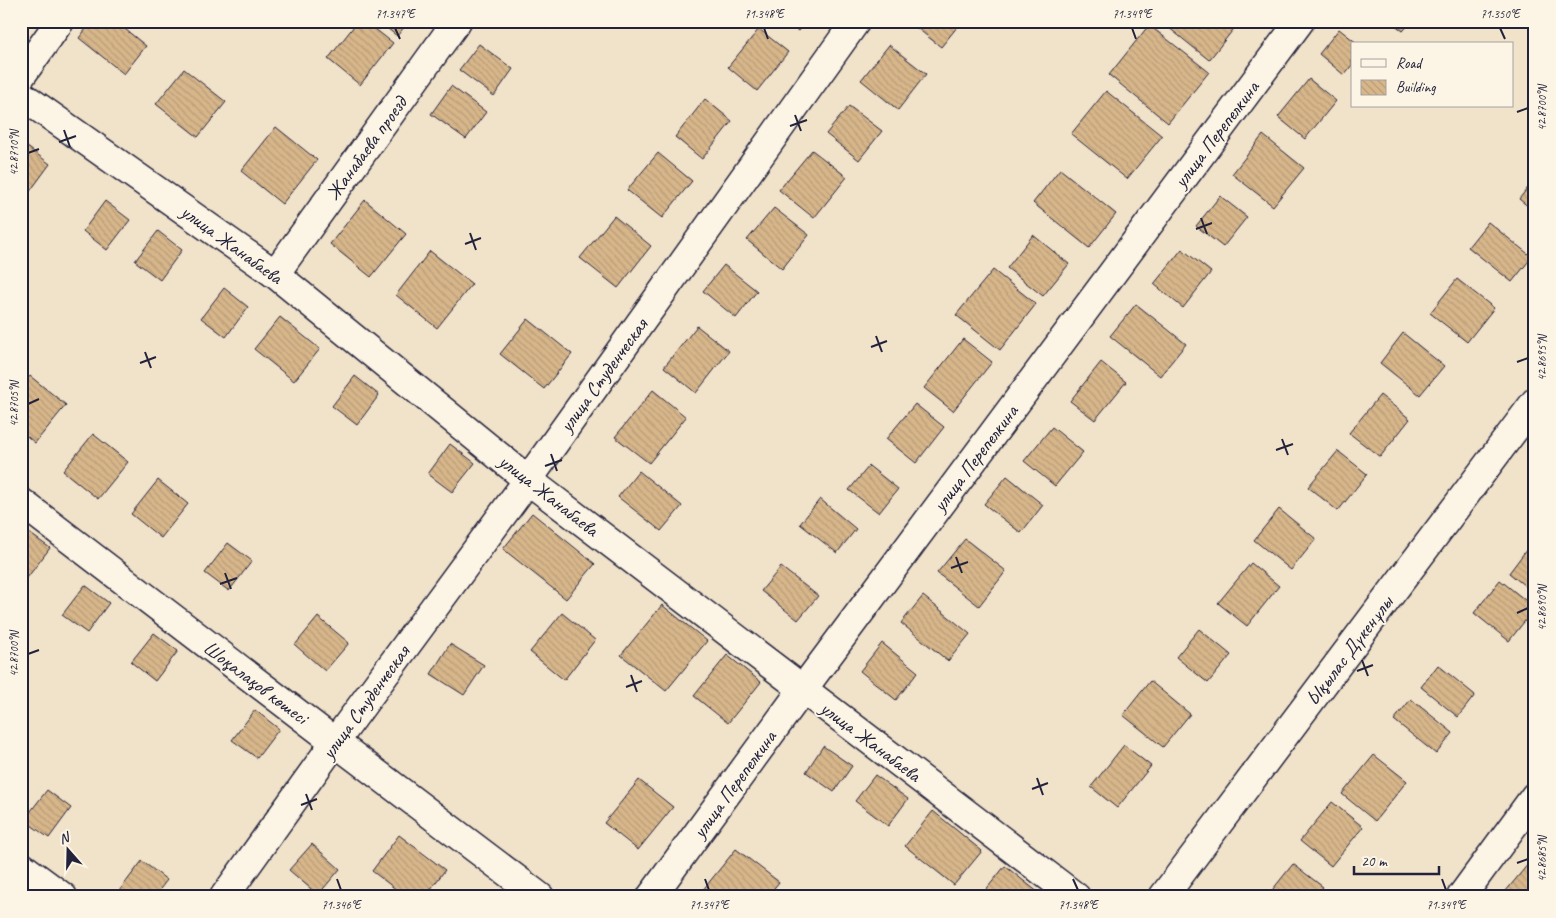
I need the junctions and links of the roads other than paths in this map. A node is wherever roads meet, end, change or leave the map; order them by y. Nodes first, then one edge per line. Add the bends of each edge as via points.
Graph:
1 (60, 21) edge
2 (457, 21) edge
3 (856, 21) edge
4 (1300, 21) edge
5 (21, 76) edge
6 (21, 95) edge
7 (275, 274) junction
8 (1532, 413) edge
9 (528, 480) junction
10 (21, 502) edge
11 (803, 689) junction
12 (335, 742) junction
13 (1535, 796) edge
14 (21, 866) edge
15 (63, 897) edge
16 (224, 897) edge
17 (540, 897) edge
18 (651, 897) edge
19 (1076, 897) edge
20 (1163, 897) edge
21 (1461, 897) edge

1 - 5 street
2 - 7 street, Жанабаева проезд
3 - 9 street, улица Студенческая
4 - 11 street, улица Перепелкина
6 - 7 street, улица Жанабаева
7 - 9 street, улица Жанабаева
8 - 20 street, Ықылас Дүкенұлы
9 - 11 street, улица Жанабаева
9 - 12 street, улица Студенческая
10 - 12 street, Шоқалақов көшесі
11 - 18 street, улица Перепелкина
11 - 19 street, улица Жанабаева
12 - 16 street, улица Студенческая
12 - 17 street, Шоқалақов көшесі
13 - 21 street
14 - 15 street

